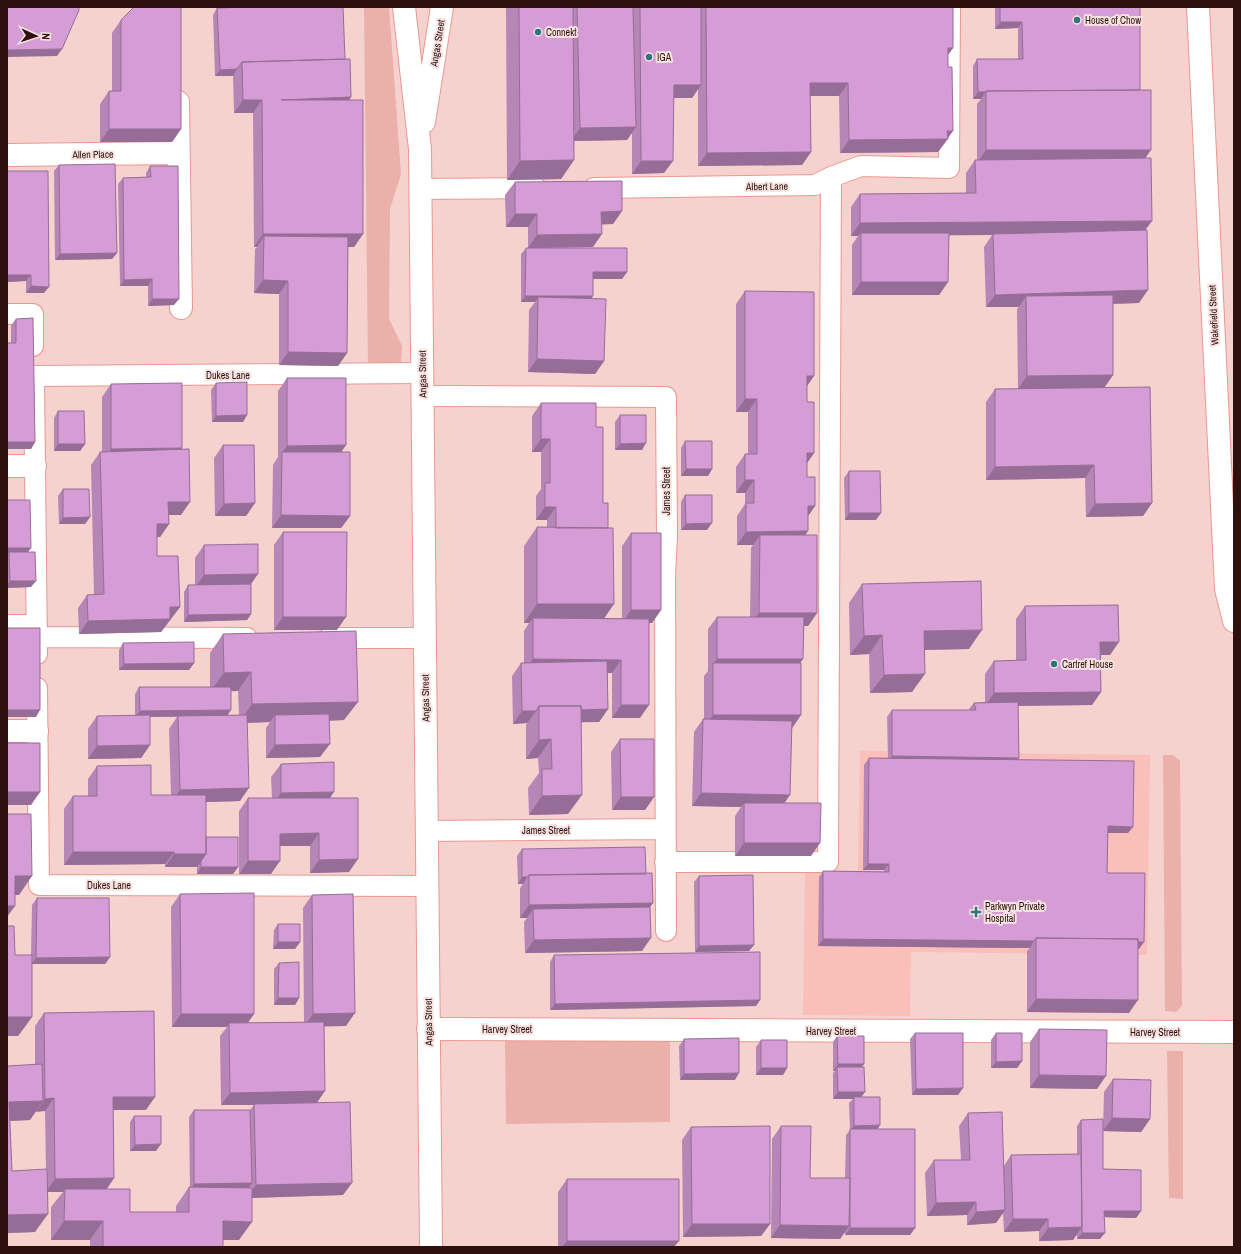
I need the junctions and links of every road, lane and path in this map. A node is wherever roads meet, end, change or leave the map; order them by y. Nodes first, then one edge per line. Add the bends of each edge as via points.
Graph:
1 (404, 7) edge
2 (442, 7) edge
3 (950, 7) edge
4 (1198, 7) edge
5 (178, 84) edge
6 (420, 149) junction
7 (178, 153) junction
8 (7, 155) edge
9 (831, 177) junction
10 (551, 188) edge
11 (575, 188) edge
12 (420, 189) junction
13 (181, 308) dead end
14 (7, 314) edge
15 (422, 373) junction
16 (34, 376) junction
17 (422, 396) junction
18 (7, 466) edge
19 (35, 466) junction
20 (1234, 621) edge
21 (7, 625) edge
22 (37, 631) junction
23 (268, 638) edge
24 (308, 638) edge
25 (424, 638) junction
26 (7, 731) edge
27 (37, 731) junction
28 (665, 829) junction
29 (426, 830) junction
30 (665, 862) junction
31 (427, 886) junction
32 (666, 931) dead end
33 (428, 1029) junction
34 (1234, 1032) edge
35 (431, 1247) edge

1 - 6 street, Angas Street
2 - 6 street, Angas Street
3 - 9 lane, Albert Lane via 949,168 861,166
4 - 20 street, Wakefield Street via 1226,589
5 - 7 street
6 - 12 street, Angas Street
7 - 8 street, Allen Place
7 - 13 street
9 - 11 lane, Albert Lane via 815,185
9 - 30 lane via 828,862
10 - 12 lane
12 - 15 street, Angas Street
14 - 16 lane, Dukes Lane via 33,314
15 - 16 lane, Dukes Lane
15 - 17 street, Angas Street
16 - 19 lane, Dukes Lane
17 - 25 street, Angas Street
17 - 28 lane, James Street via 666,396
18 - 19 street
19 - 22 lane, Dukes Lane
21 - 22 lane
22 - 23 lane
22 - 27 lane, Dukes Lane
24 - 25 lane
25 - 29 street, Angas Street
26 - 27 street
27 - 31 lane, Dukes Lane via 39,885
28 - 29 lane, James Street
28 - 30 lane, James Street
29 - 31 street, Angas Street
30 - 32 lane, James Street
31 - 33 street, Angas Street
33 - 34 street, Harvey Street
33 - 35 street, Angas Street

